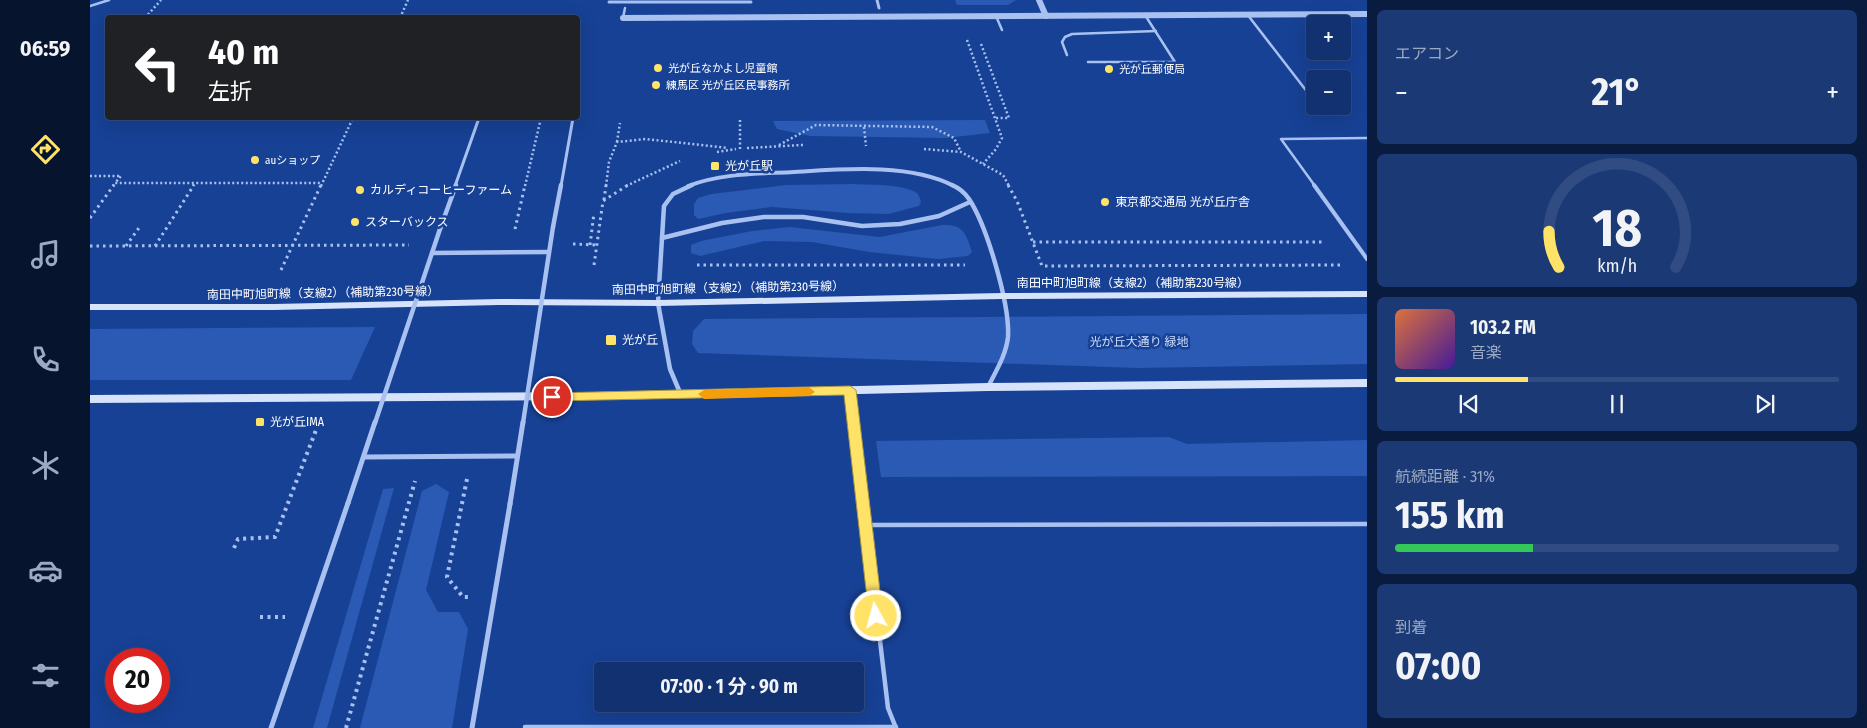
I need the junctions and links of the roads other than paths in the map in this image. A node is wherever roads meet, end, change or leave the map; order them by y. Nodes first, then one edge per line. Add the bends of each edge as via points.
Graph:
1 (109, 0) edge
2 (878, 0) edge
3 (1038, 0) edge
4 (659, 1) edge
5 (610, 2) dead end
6 (751, 2) dead end
7 (90, 6) edge
8 (625, 8) dead end
9 (879, 8) dead end
10 (1247, 14) junction
11 (1367, 14) edge
12 (1145, 15) junction
13 (996, 16) junction
14 (1046, 16) junction
15 (623, 18) joint
16 (1002, 30) dead end
17 (1156, 32) junction
18 (1066, 55) dead end
19 (1088, 62) dead end
20 (1306, 90) edge
21 (478, 120) edge
22 (572, 120) edge
23 (1367, 138) edge
24 (970, 202) junction
25 (662, 238) junction
26 (549, 252) junction
27 (432, 253) junction
28 (1367, 259) edge
29 (1367, 294) edge
30 (1002, 296) junction
31 (658, 303) junction
32 (90, 307) edge
33 (1367, 383) edge
34 (988, 387) junction
35 (850, 390) junction
36 (681, 395) junction
37 (90, 399) edge
38 (517, 456) junction
39 (364, 457) junction
40 (1367, 524) edge
41 (865, 525) junction
42 (525, 727) edge
43 (272, 728) edge
44 (472, 728) edge
45 (896, 728) edge

1 - 7 lane
2 - 9 street
3 - 14 street
4 - 5 street
4 - 6 street
8 - 15 lane
10 - 11 street
10 - 12 street
10 - 20 lane
12 - 14 street
12 - 17 lane
13 - 14 street
13 - 15 street
13 - 16 lane
17 - 18 lane via 1072,34 1064,37 1062,42
17 - 19 lane via 1175,62
21 - 27 street, bridge
22 - 26 street, bridge
23 - 28 lane via 1282,139
24 - 25 street via 939,216 900,224 862,226 803,217 764,217 722,223
24 - 25 street via 964,193 946,182 894,172 801,172 719,177 676,191 668,199 664,206
24 - 30 street via 987,243
25 - 31 street
26 - 27 street, bridge
26 - 38 street, bridge
27 - 39 street, bridge
29 - 30 main road, 南田中町旭町線（支線2）（補助第230号線）
30 - 31 main road, 南田中町旭町線（支線2）（補助第230号線）
30 - 34 street via 1007,343
31 - 32 main road, 南田中町旭町線（支線2）（補助第230号線）
31 - 36 street via 670,369
33 - 34 main road
34 - 35 main road
35 - 36 main road
35 - 41 lane
36 - 37 main road
38 - 39 street, bridge
38 - 44 street, bridge
39 - 43 street, bridge
40 - 41 lane
41 - 45 lane via 888,708
42 - 45 lane

